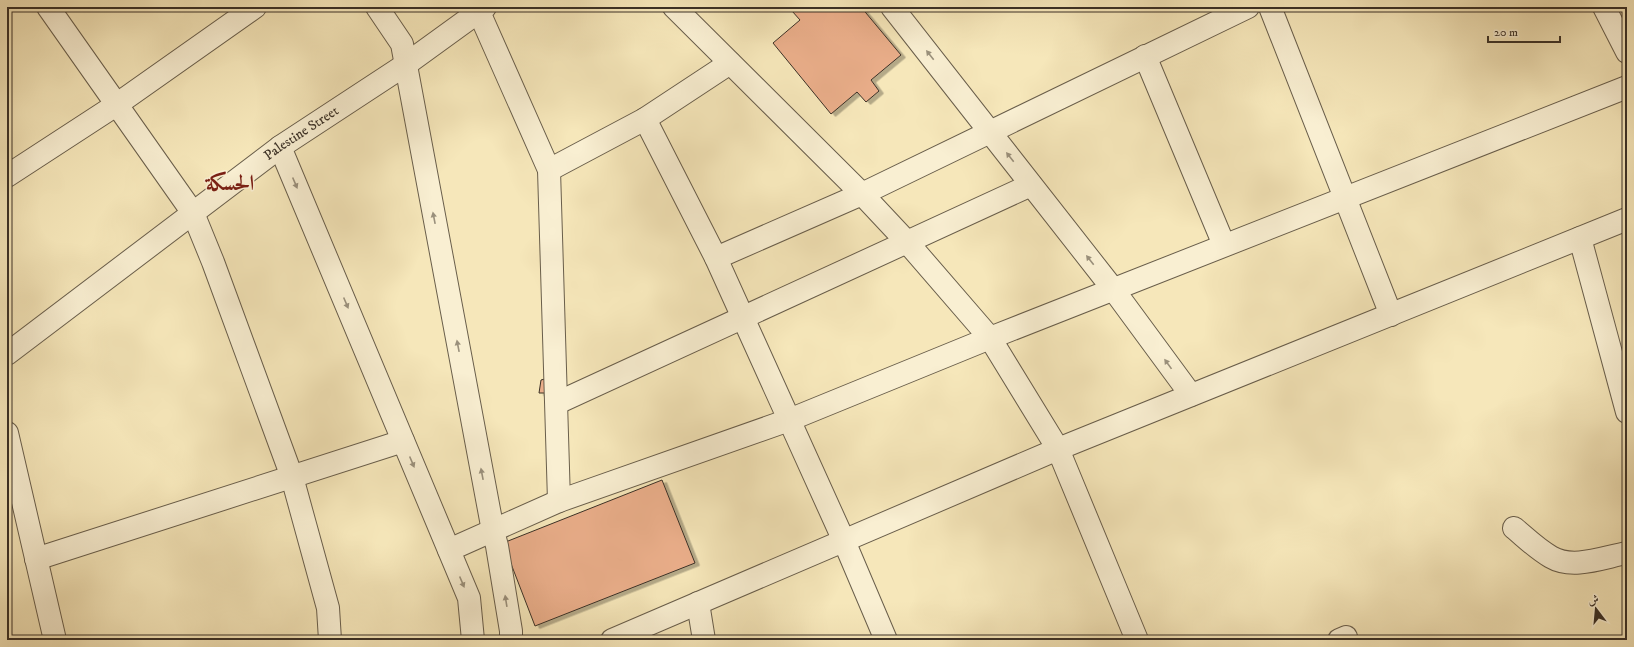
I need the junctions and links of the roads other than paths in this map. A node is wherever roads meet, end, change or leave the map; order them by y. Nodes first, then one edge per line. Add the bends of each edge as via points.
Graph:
1 (48, 7) edge
2 (256, 7) edge
3 (376, 7) edge
4 (674, 7) edge
5 (892, 7) edge
6 (1248, 7) edge
7 (1270, 7) edge
8 (1604, 7) edge
9 (482, 9) edge
10 (1627, 52) edge
11 (1145, 56) junction
12 (730, 63) junction
13 (406, 65) junction
14 (1627, 87) edge
15 (116, 105) junction
16 (645, 119) junction
17 (989, 131) junction
18 (280, 147) junction
19 (549, 170) junction
20 (7, 176) edge
21 (1032, 185) junction
22 (862, 194) junction
23 (1345, 198) junction
24 (193, 214) junction
25 (1627, 219) edge
26 (1580, 238) junction
27 (907, 242) junction
28 (1224, 245) junction
29 (716, 258) junction
30 (1113, 289) junction
31 (1391, 314) junction
32 (742, 318) junction
33 (990, 338) junction
34 (7, 354) edge
35 (1191, 395) junction
36 (557, 403) junction
37 (1627, 412) edge
38 (789, 420) junction
39 (7, 433) edge
40 (403, 441) junction
41 (1058, 449) junction
42 (292, 477) junction
43 (560, 501) junction
44 (1514, 528) dead end
45 (492, 531) junction
46 (844, 540) junction
47 (449, 550) junction
48 (1627, 553) edge
49 (36, 559) junction
50 (698, 603) junction
51 (55, 640) edge
52 (330, 640) edge
53 (473, 640) edge
54 (510, 640) edge
55 (612, 640) edge
56 (704, 640) edge
57 (886, 640) edge
58 (1137, 640) edge

1 - 15 street
2 - 15 street
3 - 13 street via 402,44
4 - 12 street
17 -> 5 street
6 - 11 street
7 - 23 street
8 - 10 street
9 - 13 street, Palestine Street
9 - 19 street
11 - 17 street
11 - 28 street
12 - 16 street
12 - 22 street
13 - 18 street, Palestine Street
45 -> 13 street
14 - 23 street
15 - 20 street
15 - 24 street
16 - 19 street
16 - 29 street
21 -> 17 street
17 - 22 street
18 - 24 street, Palestine Street
18 -> 40 street
19 - 36 street
21 - 27 street
30 -> 21 street
22 - 27 street
22 - 29 street
23 - 28 street
23 - 31 street
24 - 34 street, Palestine Street
24 - 42 street
25 - 26 street
26 - 31 street
26 - 37 street
27 - 32 street
27 - 33 street
28 - 30 street
29 - 32 street
30 - 33 street
35 -> 30 street
31 - 35 street
32 - 36 street
32 - 38 street
33 - 38 street
33 - 41 street
35 - 41 street
36 - 43 street
38 - 43 street
38 - 46 street
39 - 49 street
40 - 42 street
40 -> 47 street
41 - 46 street
41 - 58 street
42 - 49 street
42 - 52 street via 328,608
43 - 45 street
44 - 48 street via 1551,557 1567,563
45 - 47 street
54 -> 45 street via 511,631
46 - 50 street
46 - 57 street
47 -> 53 street via 469,598
49 - 51 street
50 - 55 street
50 - 56 street

